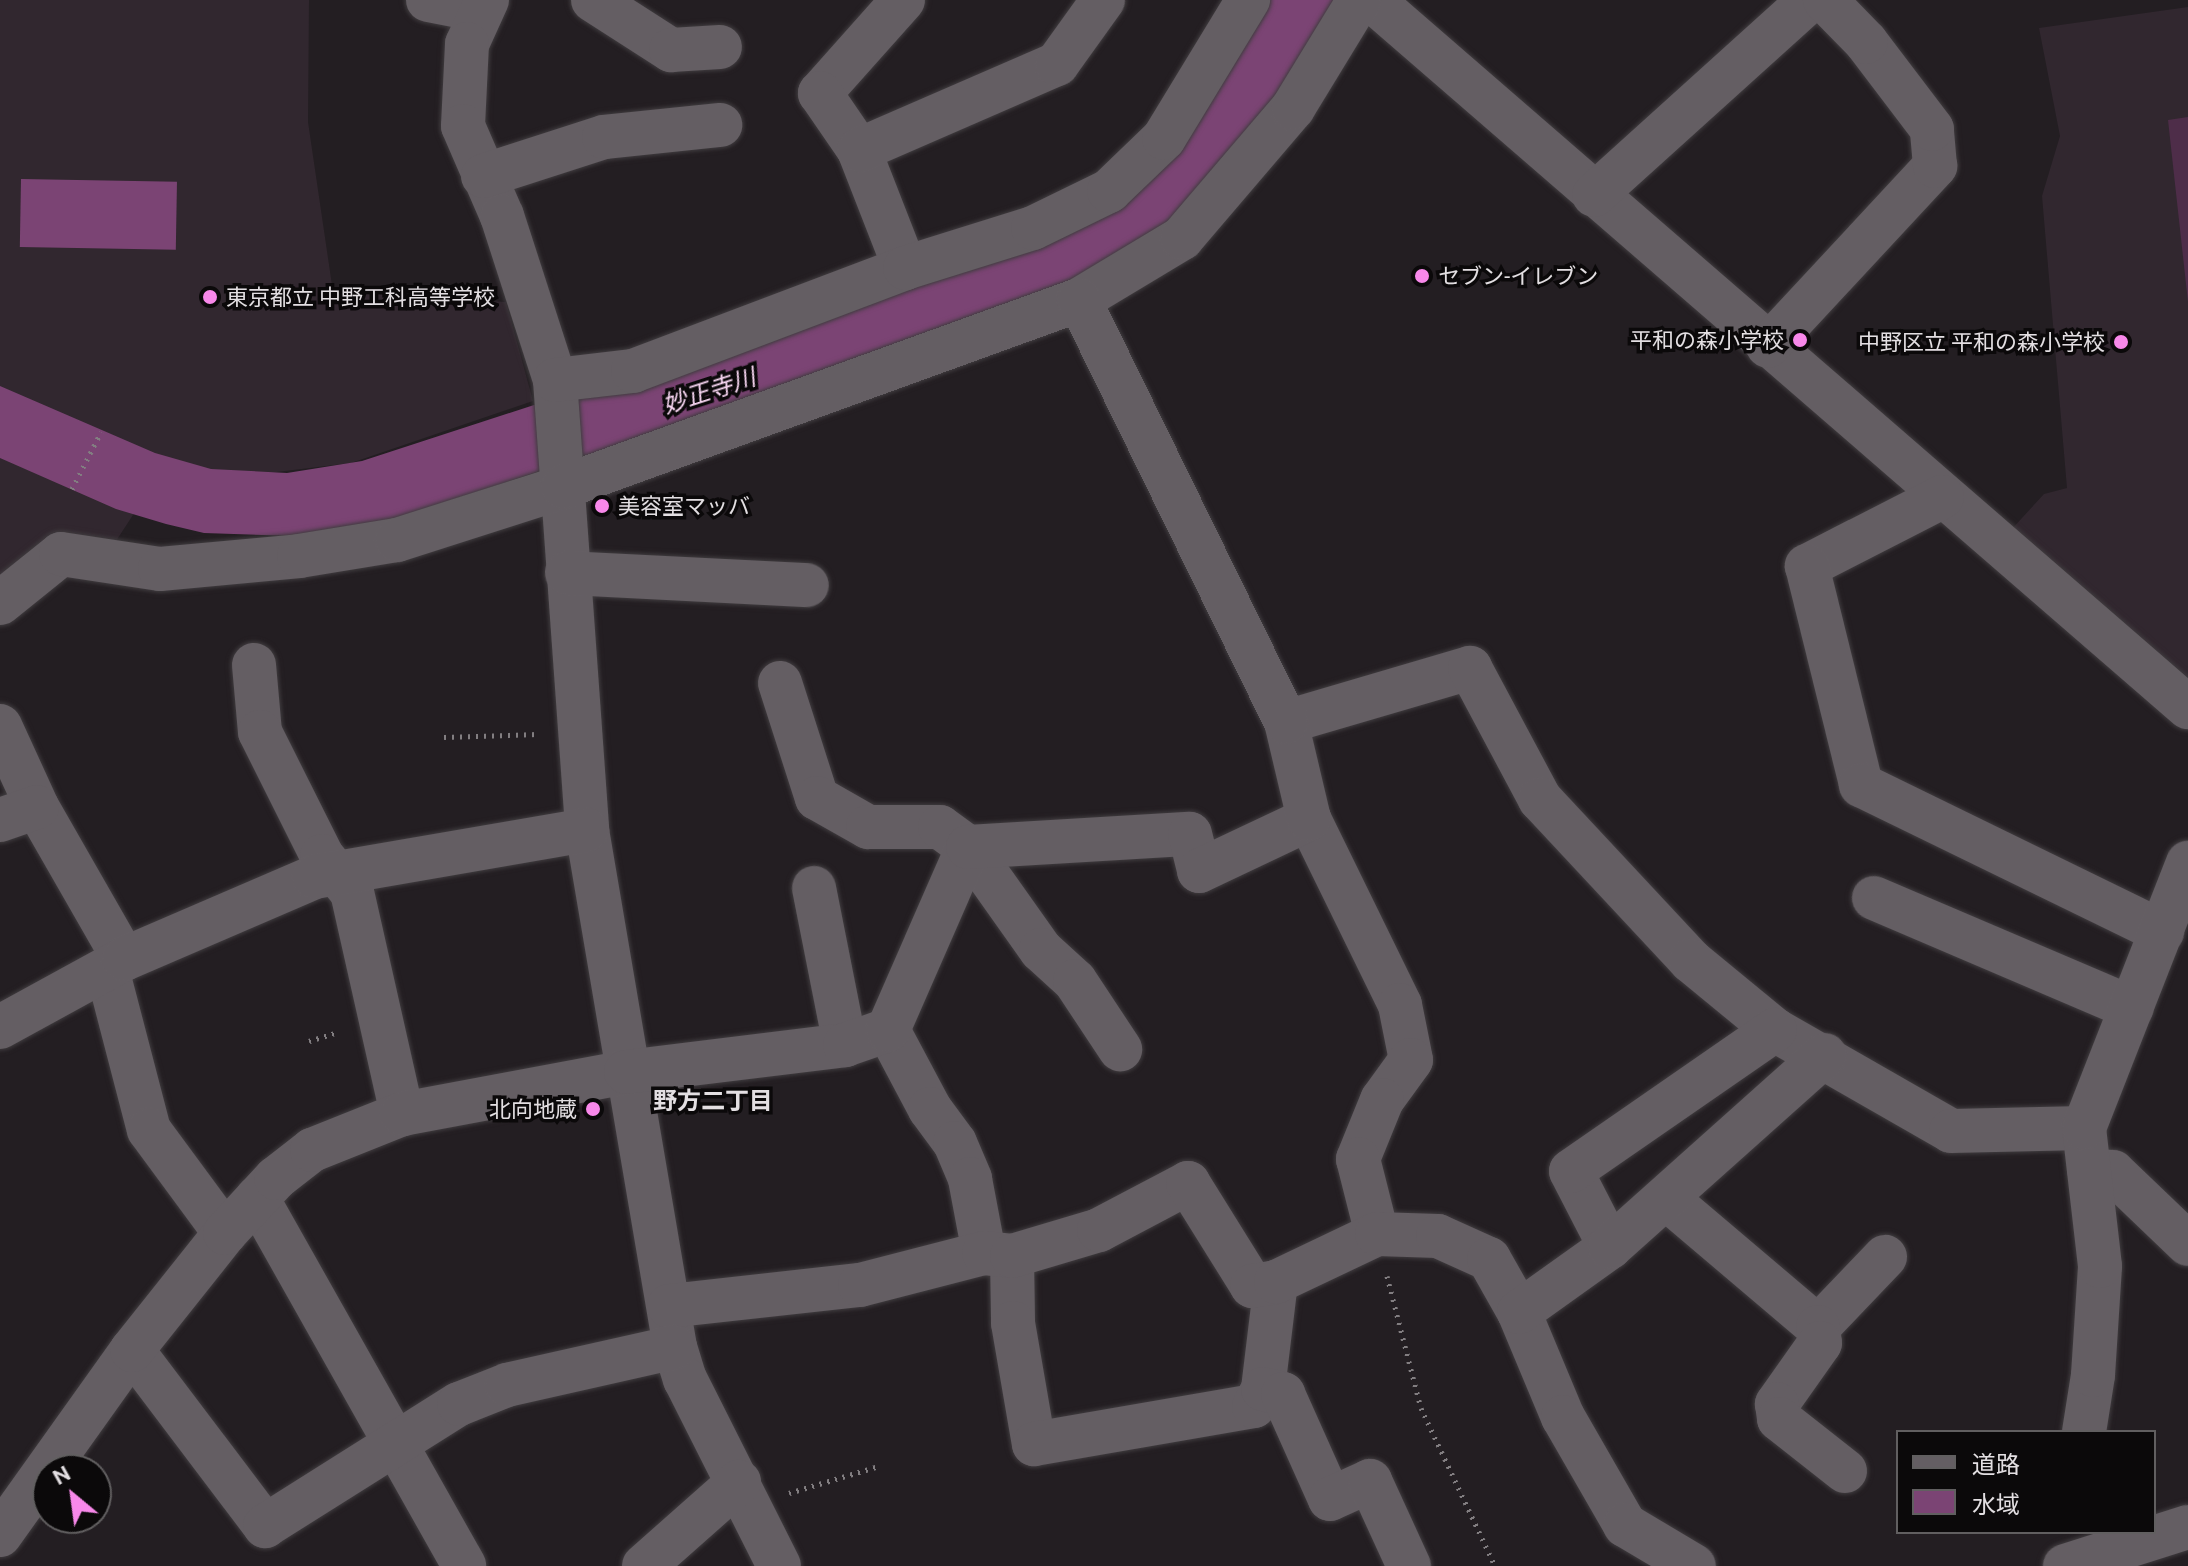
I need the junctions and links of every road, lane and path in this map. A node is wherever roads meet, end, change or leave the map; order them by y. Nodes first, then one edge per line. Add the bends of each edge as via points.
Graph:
1 (428, 0) edge
2 (593, 0) edge
3 (903, 0) edge
4 (1103, 0) edge
5 (1248, 0) edge
6 (1359, 0) edge
7 (1372, 0) edge
8 (1810, 0) edge
9 (1825, 0) edge
10 (484, 5) edge
11 (720, 47) dead end
12 (720, 125) dead end
13 (859, 150) junction
14 (483, 176) junction
15 (1594, 195) junction
16 (905, 268) junction
17 (1079, 300) junction
18 (1768, 346) junction
19 (555, 391) junction
20 (101, 432) dead end
21 (561, 477) junction
22 (72, 489) dead end
23 (1942, 497) junction
24 (567, 573) junction
25 (807, 585) dead end
26 (0, 603) edge
27 (254, 665) dead end
28 (780, 683) dead end
29 (2188, 707) edge
30 (1286, 722) junction
31 (0, 726) edge
32 (579, 733) junction
33 (444, 737) dead end
34 (18, 814) edge
35 (1309, 819) junction
36 (587, 830) junction
37 (968, 847) junction
38 (2188, 863) edge
39 (339, 871) junction
40 (814, 888) dead end
41 (1874, 898) dead end
42 (2169, 949) edge
43 (116, 964) junction
44 (2132, 1008) junction
45 (0, 1027) edge
46 (888, 1030) junction
47 (1775, 1030) junction
48 (845, 1045) junction
49 (1120, 1049) dead end
50 (1825, 1055) junction
51 (626, 1072) junction
52 (402, 1114) junction
53 (2087, 1149) junction
54 (257, 1198) junction
55 (1666, 1198) junction
56 (225, 1233) junction
57 (1377, 1234) junction
58 (2188, 1244) edge
59 (1610, 1247) junction
60 (998, 1254) junction
61 (1885, 1257) dead end
62 (1276, 1282) junction
63 (1519, 1312) junction
64 (672, 1326) junction
65 (1818, 1327) junction
66 (132, 1350) junction
67 (1263, 1389) junction
68 (2084, 1430) edge
69 (393, 1445) junction
70 (879, 1466) dead end
71 (1845, 1471) dead end
72 (745, 1494) junction
73 (2188, 1527) edge
74 (2067, 1534) edge
75 (0, 1535) edge
76 (1624, 1546) edge
77 (464, 1566) edge
78 (644, 1566) edge
79 (779, 1566) edge
80 (1409, 1566) edge
81 (1495, 1566) edge
82 (1694, 1566) edge
83 (2063, 1566) edge

1 - 10 street
2 - 11 street via 671,50
3 - 13 street via 820,93
4 - 13 street via 1057,64
5 - 16 street via 1164,138 1109,191 1033,228
6 - 17 street via 1293,108 1182,238
7 - 15 street
8 - 15 street
9 - 18 street via 1866,42 1932,129 1935,166
10 - 14 street via 467,44 461,88 463,126
12 - 14 street via 604,137
13 - 16 street
14 - 19 street via 502,216
15 - 18 street
16 - 19 street via 633,371
17 - 21 street
17 - 30 street
18 - 23 street
19 - 21 street
20 - 22 path
21 - 24 street
21 - 26 street via 397,540 299,556 160,569 61,554
23 - 29 street
23 - 42 street via 1807,566 1861,785
24 - 25 street
24 - 32 street
27 - 39 street via 260,732 322,856
28 - 37 street via 817,798 868,827 940,827
30 - 35 street
30 - 47 street via 1470,668 1540,799 1691,961
31 - 34 street
32 - 33 path
32 - 36 street
34 - 43 street
35 - 37 street via 1199,871 1190,834
35 - 57 street via 1400,1005 1411,1060 1382,1100 1358,1159
36 - 39 street
36 - 51 street
37 - 46 street
37 - 49 street via 1041,950 1075,981
38 - 42 street
39 - 43 street via 314,877
39 - 52 street via 352,892
40 - 48 street
41 - 44 street
42 - 44 street
43 - 45 street
43 - 56 street via 149,1130
44 - 53 street
46 - 48 street
46 - 60 street via 930,1109 955,1143
47 - 50 street
47 - 59 street via 1571,1171
48 - 51 street
50 - 53 street via 1951,1131
50 - 55 street
51 - 52 street
51 - 64 street
52 - 54 street via 312,1150
53 - 58 street
53 - 68 street via 2100,1266
54 - 56 street
54 - 69 street
55 - 59 street
55 - 65 street
56 - 66 street
57 - 62 street
57 - 63 street via 1438,1236 1489,1259
57 - 81 path via 1421,1408
59 - 63 street
60 - 62 street via 1099,1230 1188,1183 1252,1286
60 - 64 street
60 - 67 street via 1034,1444 1236,1411 1254,1406
61 - 65 street
62 - 67 street
63 - 76 street
64 - 69 street via 459,1404
64 - 72 street via 685,1379
65 - 71 street via 1820,1343 1777,1404 1779,1419
66 - 69 street via 219,1472 265,1526
66 - 75 street
67 - 80 street via 1283,1394 1330,1499 1370,1481
69 - 77 street
70 - 72 path
72 - 78 street
72 - 79 street
73 - 83 street
74 - 83 street
76 - 82 street

